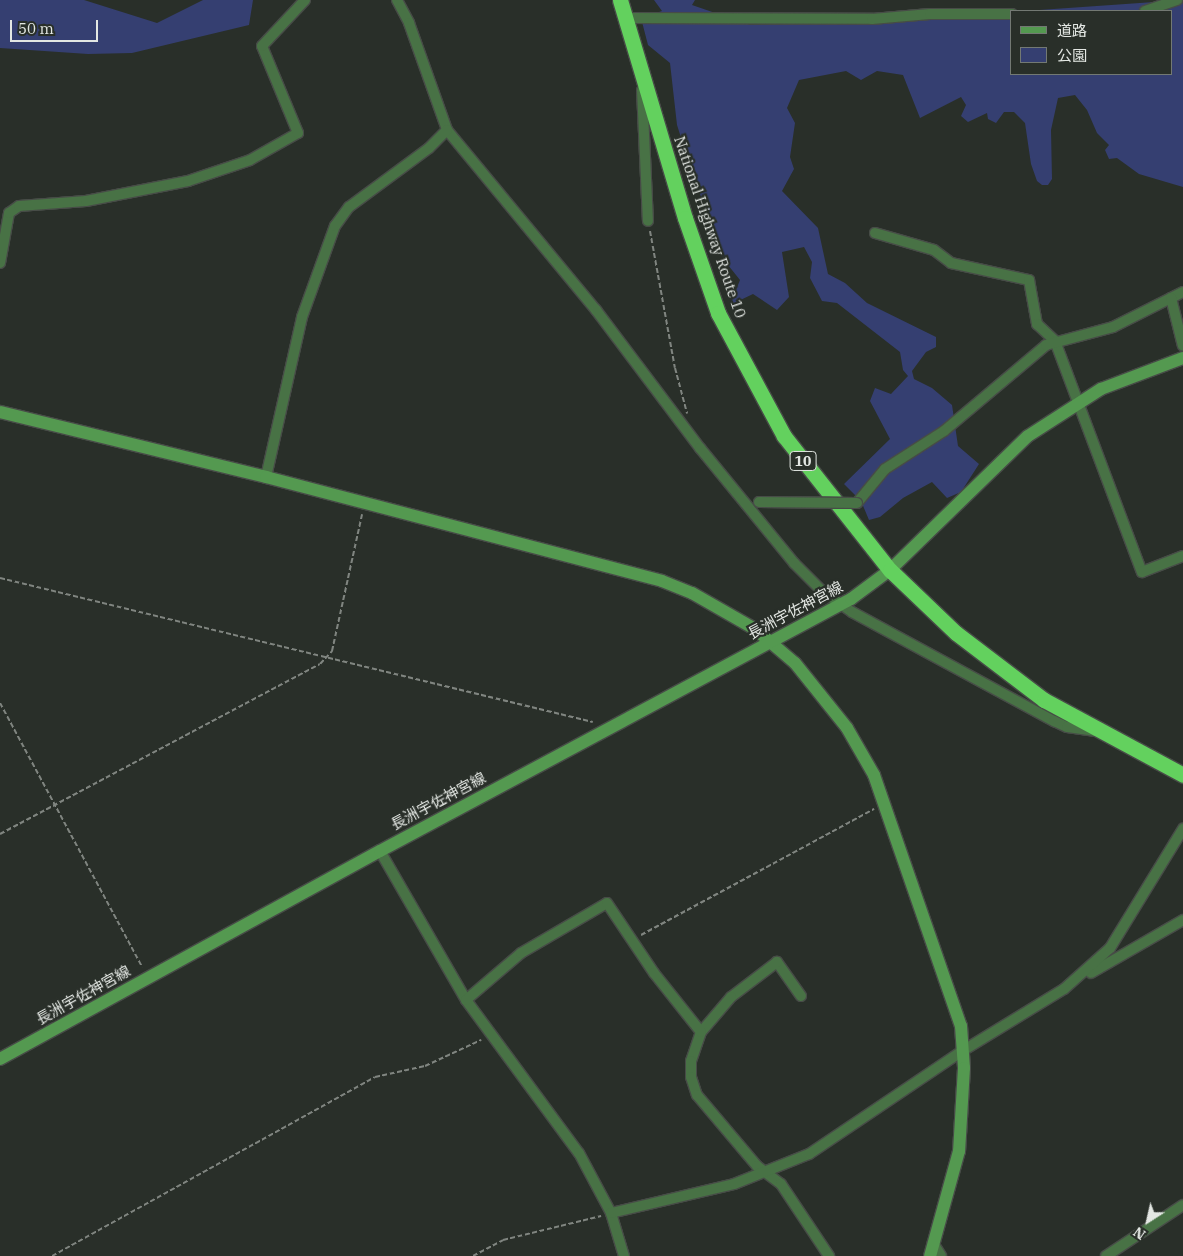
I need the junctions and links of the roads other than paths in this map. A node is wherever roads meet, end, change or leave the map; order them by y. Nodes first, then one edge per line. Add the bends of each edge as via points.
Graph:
1 (305, 0) edge
2 (397, 0) edge
3 (620, 0) edge
4 (1177, 0) edge
5 (1148, 10) edge
6 (1010, 14) edge
7 (627, 18) junction
8 (641, 72) junction
9 (447, 130) junction
10 (648, 221) road end
11 (874, 233) dead end
12 (0, 263) edge
13 (1183, 292) edge
14 (1171, 298) junction
15 (1055, 341) junction
16 (1183, 346) edge
17 (1183, 358) edge
18 (1077, 403) junction
19 (0, 412) edge
20 (266, 477) junction
21 (743, 501) junction
22 (1183, 556) edge
23 (890, 570) junction
24 (840, 605) junction
25 (771, 641) junction
26 (1102, 733) junction
27 (1183, 775) edge
28 (1183, 829) edge
29 (380, 851) junction
30 (1183, 920) edge
31 (1064, 989) junction
32 (801, 996) dead end
33 (466, 1000) junction
34 (701, 1032) junction
35 (964, 1050) junction
36 (0, 1059) edge
37 (766, 1173) junction
38 (1183, 1205) edge
39 (612, 1213) junction
40 (932, 1250) edge
41 (624, 1256) edge
42 (829, 1256) edge
43 (942, 1256) edge
44 (1106, 1256) edge

1 - 12 street via 262,46 298,133 250,160 188,181 86,201 18,206 8,213
2 - 9 street via 409,23
3 - 7 highway, National Highway Route 10 / 10
4 - 5 street
6 - 7 street via 930,14 872,19
7 - 8 highway, National Highway Route 10 / 10
8 - 10 street
8 - 23 highway, National Highway Route 10 / 10 via 685,218 730,338 784,436
9 - 20 street via 349,208 335,226 302,317
9 - 21 street via 596,310
11 - 15 street via 934,250 951,263 1029,280 1037,324
13 - 14 street
14 - 15 street via 1113,327
14 - 16 street
15 - 18 street
15 - 21 street, bridge via 1036,350 944,432 885,469 856,503
17 - 18 street, 長洲宇佐神宮線 via 1127,378
18 - 22 street via 1142,572
18 - 23 street, 長洲宇佐神宮線 via 1028,436
19 - 20 street
20 - 25 street via 662,581 724,610
21 - 24 street via 794,563
23 - 24 street, 長洲宇佐神宮線
23 - 26 highway, National Highway Route 10 / 10 via 935,615 995,666 1036,695
24 - 25 street, 長洲宇佐神宮線
24 - 26 street via 1054,721
25 - 29 street, 長洲宇佐神宮線
25 - 35 street via 795,663 848,728 885,803 955,1005
26 - 27 highway, National Highway Route 10 / 10
28 - 31 street via 1110,948
29 - 33 street
29 - 36 street, 長洲宇佐神宮線
30 - 31 street
31 - 35 street
32 - 34 street via 777,962 731,997
33 - 34 street via 521,953 607,903 654,974
33 - 39 street via 580,1153
34 - 37 street via 691,1061 697,1095
35 - 37 street via 828,1144
35 - 40 street via 959,1152
37 - 39 street via 734,1184
37 - 42 street via 781,1184
38 - 44 street
39 - 41 street
40 - 43 street

